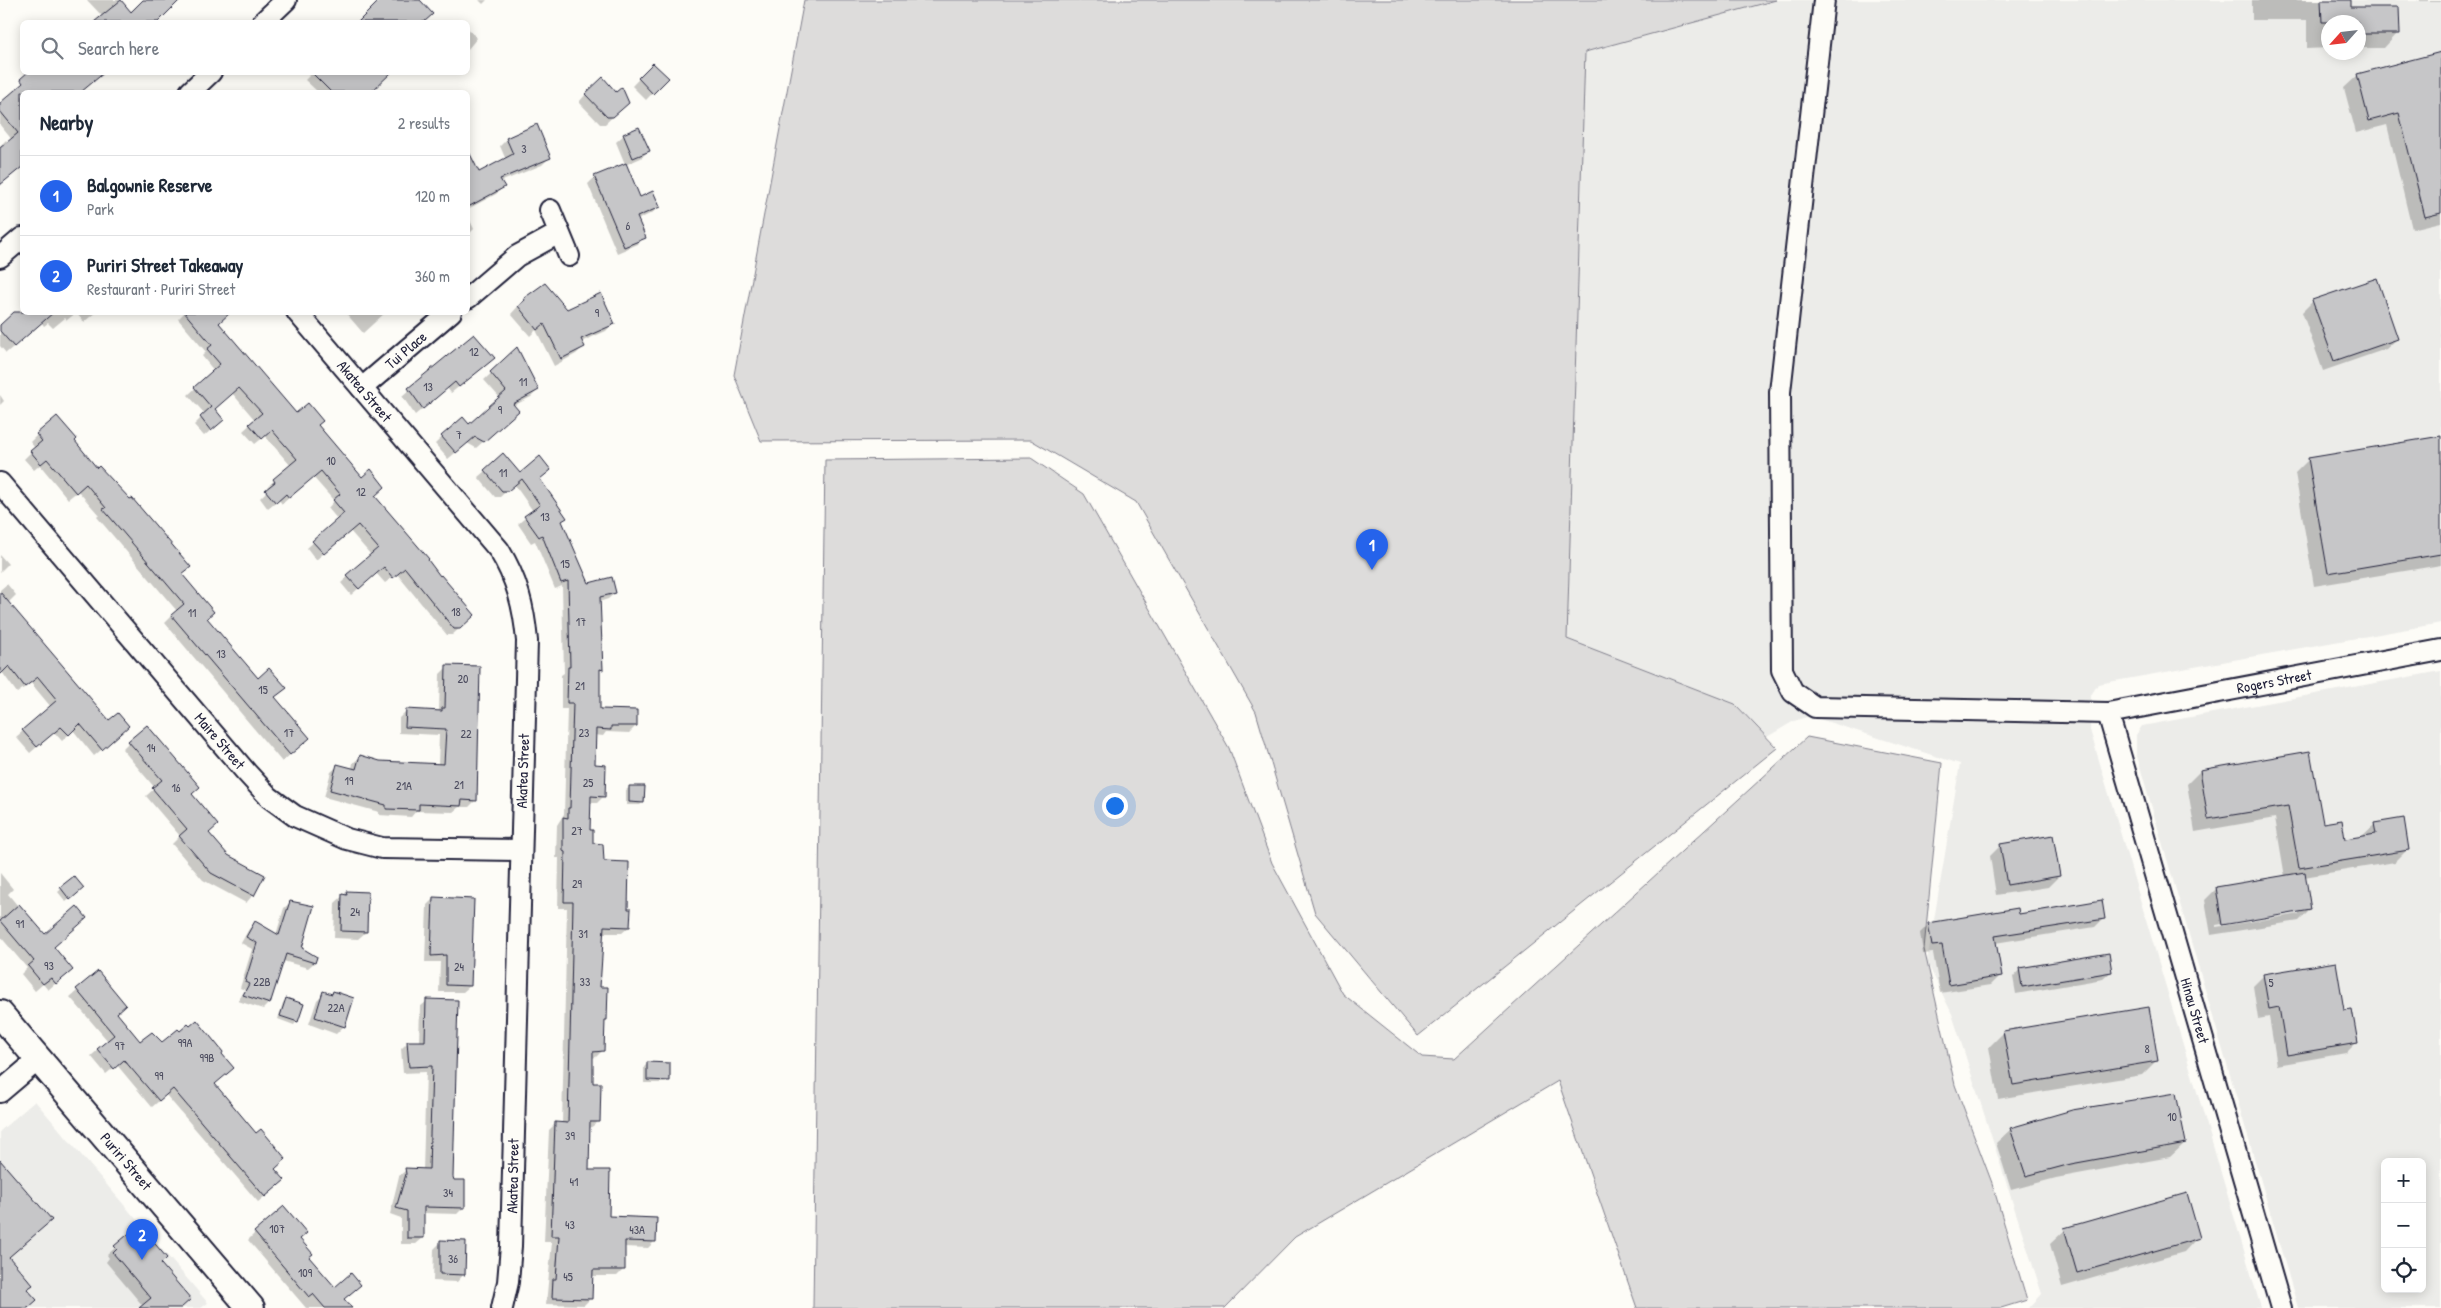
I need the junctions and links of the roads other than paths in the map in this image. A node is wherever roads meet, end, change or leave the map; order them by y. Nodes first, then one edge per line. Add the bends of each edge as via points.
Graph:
1 (286, 0) edge
2 (1824, 0) edge
3 (265, 20) edge
4 (208, 75) edge
5 (192, 90) edge
6 (550, 210) dead end
7 (559, 233) junction
8 (20, 240) edge
9 (569, 256) dead end
10 (0, 257) edge
11 (470, 296) edge
12 (300, 315) edge
13 (447, 315) edge
14 (362, 388) junction
15 (0, 483) edge
16 (2441, 650) edge
17 (2108, 714) junction
18 (521, 850) junction
19 (0, 1014) edge
20 (39, 1059) junction
21 (0, 1092) edge
22 (251, 1308) edge
23 (502, 1308) edge
24 (2281, 1308) edge

1 - 3 street
2 - 17 street, Rogers Street via 1780,392 1782,670 1793,692 1815,707
4 - 5 street
6 - 7 street
7 - 9 street
7 - 11 street via 517,256
8 - 10 street
12 - 14 street, Akatea Street
13 - 14 street, Tui Place
14 - 18 street, Akatea Street via 499,550 519,590 527,641
15 - 18 street, Maire Street via 246,772 270,797 295,816 346,839 382,848
16 - 17 street, Rogers Street
17 - 24 street, Hinau Street
18 - 23 street, Akatea Street via 511,1246
19 - 20 main road, Puriri Street
20 - 21 street
20 - 22 main road, Puriri Street

